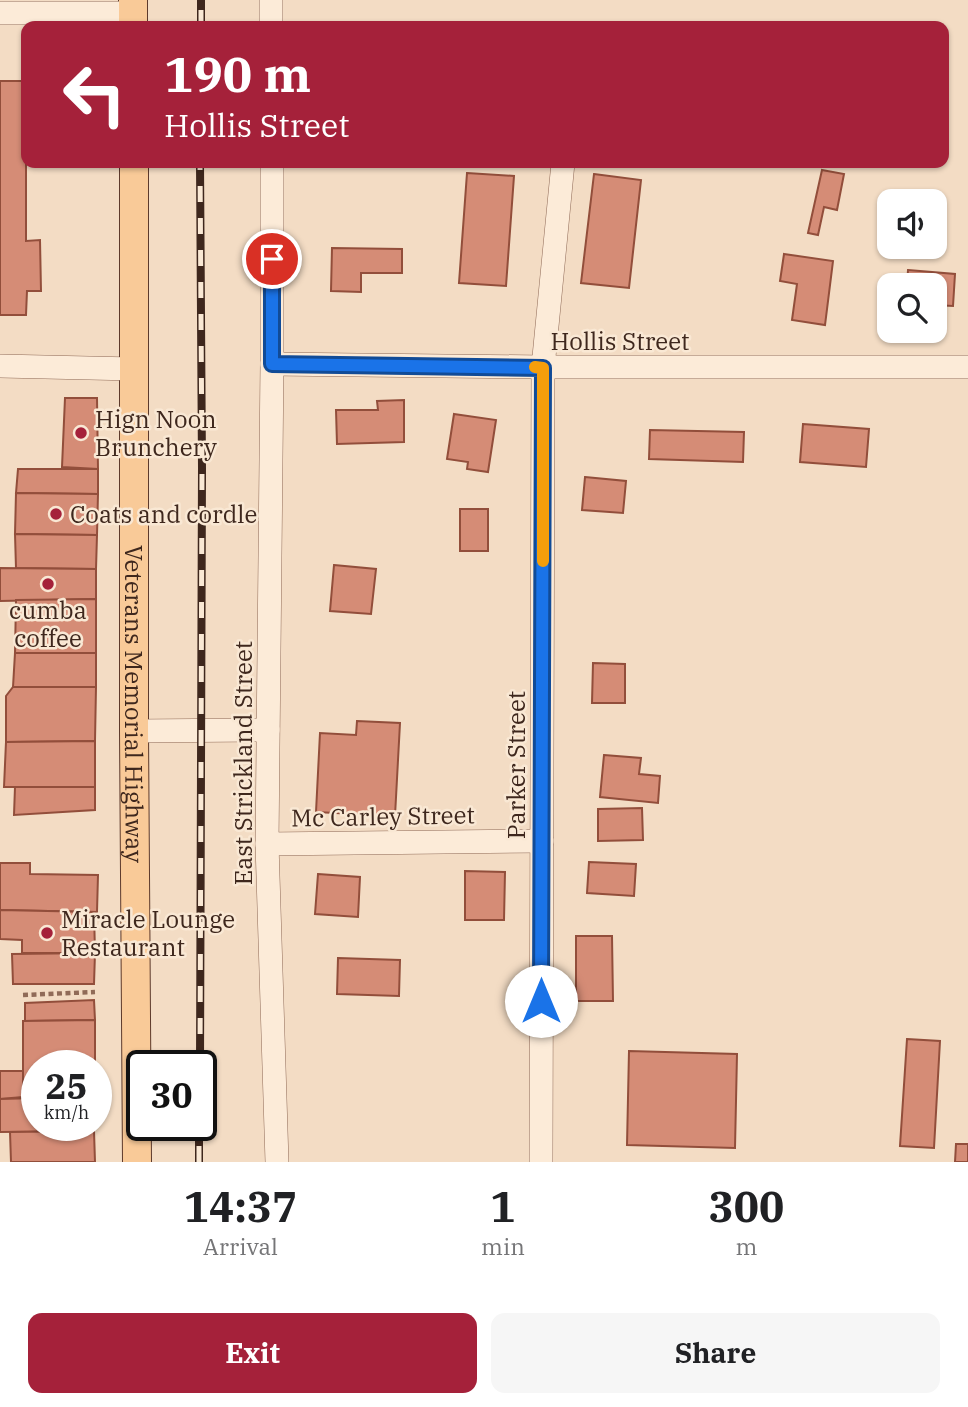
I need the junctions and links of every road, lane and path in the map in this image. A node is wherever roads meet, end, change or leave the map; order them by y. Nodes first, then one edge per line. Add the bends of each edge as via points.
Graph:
1 (271, 0) edge
2 (0, 13) edge
3 (133, 13) edge
4 (271, 21) edge
5 (134, 168) edge
6 (272, 168) edge
7 (563, 168) edge
8 (272, 364) junction
9 (0, 366) edge
10 (543, 368) junction
11 (968, 368) edge
12 (134, 369) junction
13 (268, 730) junction
14 (134, 731) junction
15 (541, 841) junction
16 (267, 844) junction
17 (94, 992) dead end
18 (23, 995) dead end
19 (137, 1162) edge
20 (277, 1162) edge
21 (541, 1162) edge

1 - 4 street
2 - 3 street
5 - 12 main road, Veterans Memorial Highway
6 - 8 street, East Strickland Street
7 - 10 street, Parker Street
8 - 10 street, Hollis Street
8 - 13 street, East Strickland Street
9 - 12 street
10 - 11 street, Hollis Street
10 - 15 street, Parker Street
12 - 14 main road, Veterans Memorial Highway
13 - 14 street
13 - 16 street, East Strickland Street
14 - 19 main road, Veterans Memorial Highway
15 - 16 street, Mc Carley Street
15 - 21 street, Parker Street
16 - 20 street, East Strickland Street
17 - 18 path

